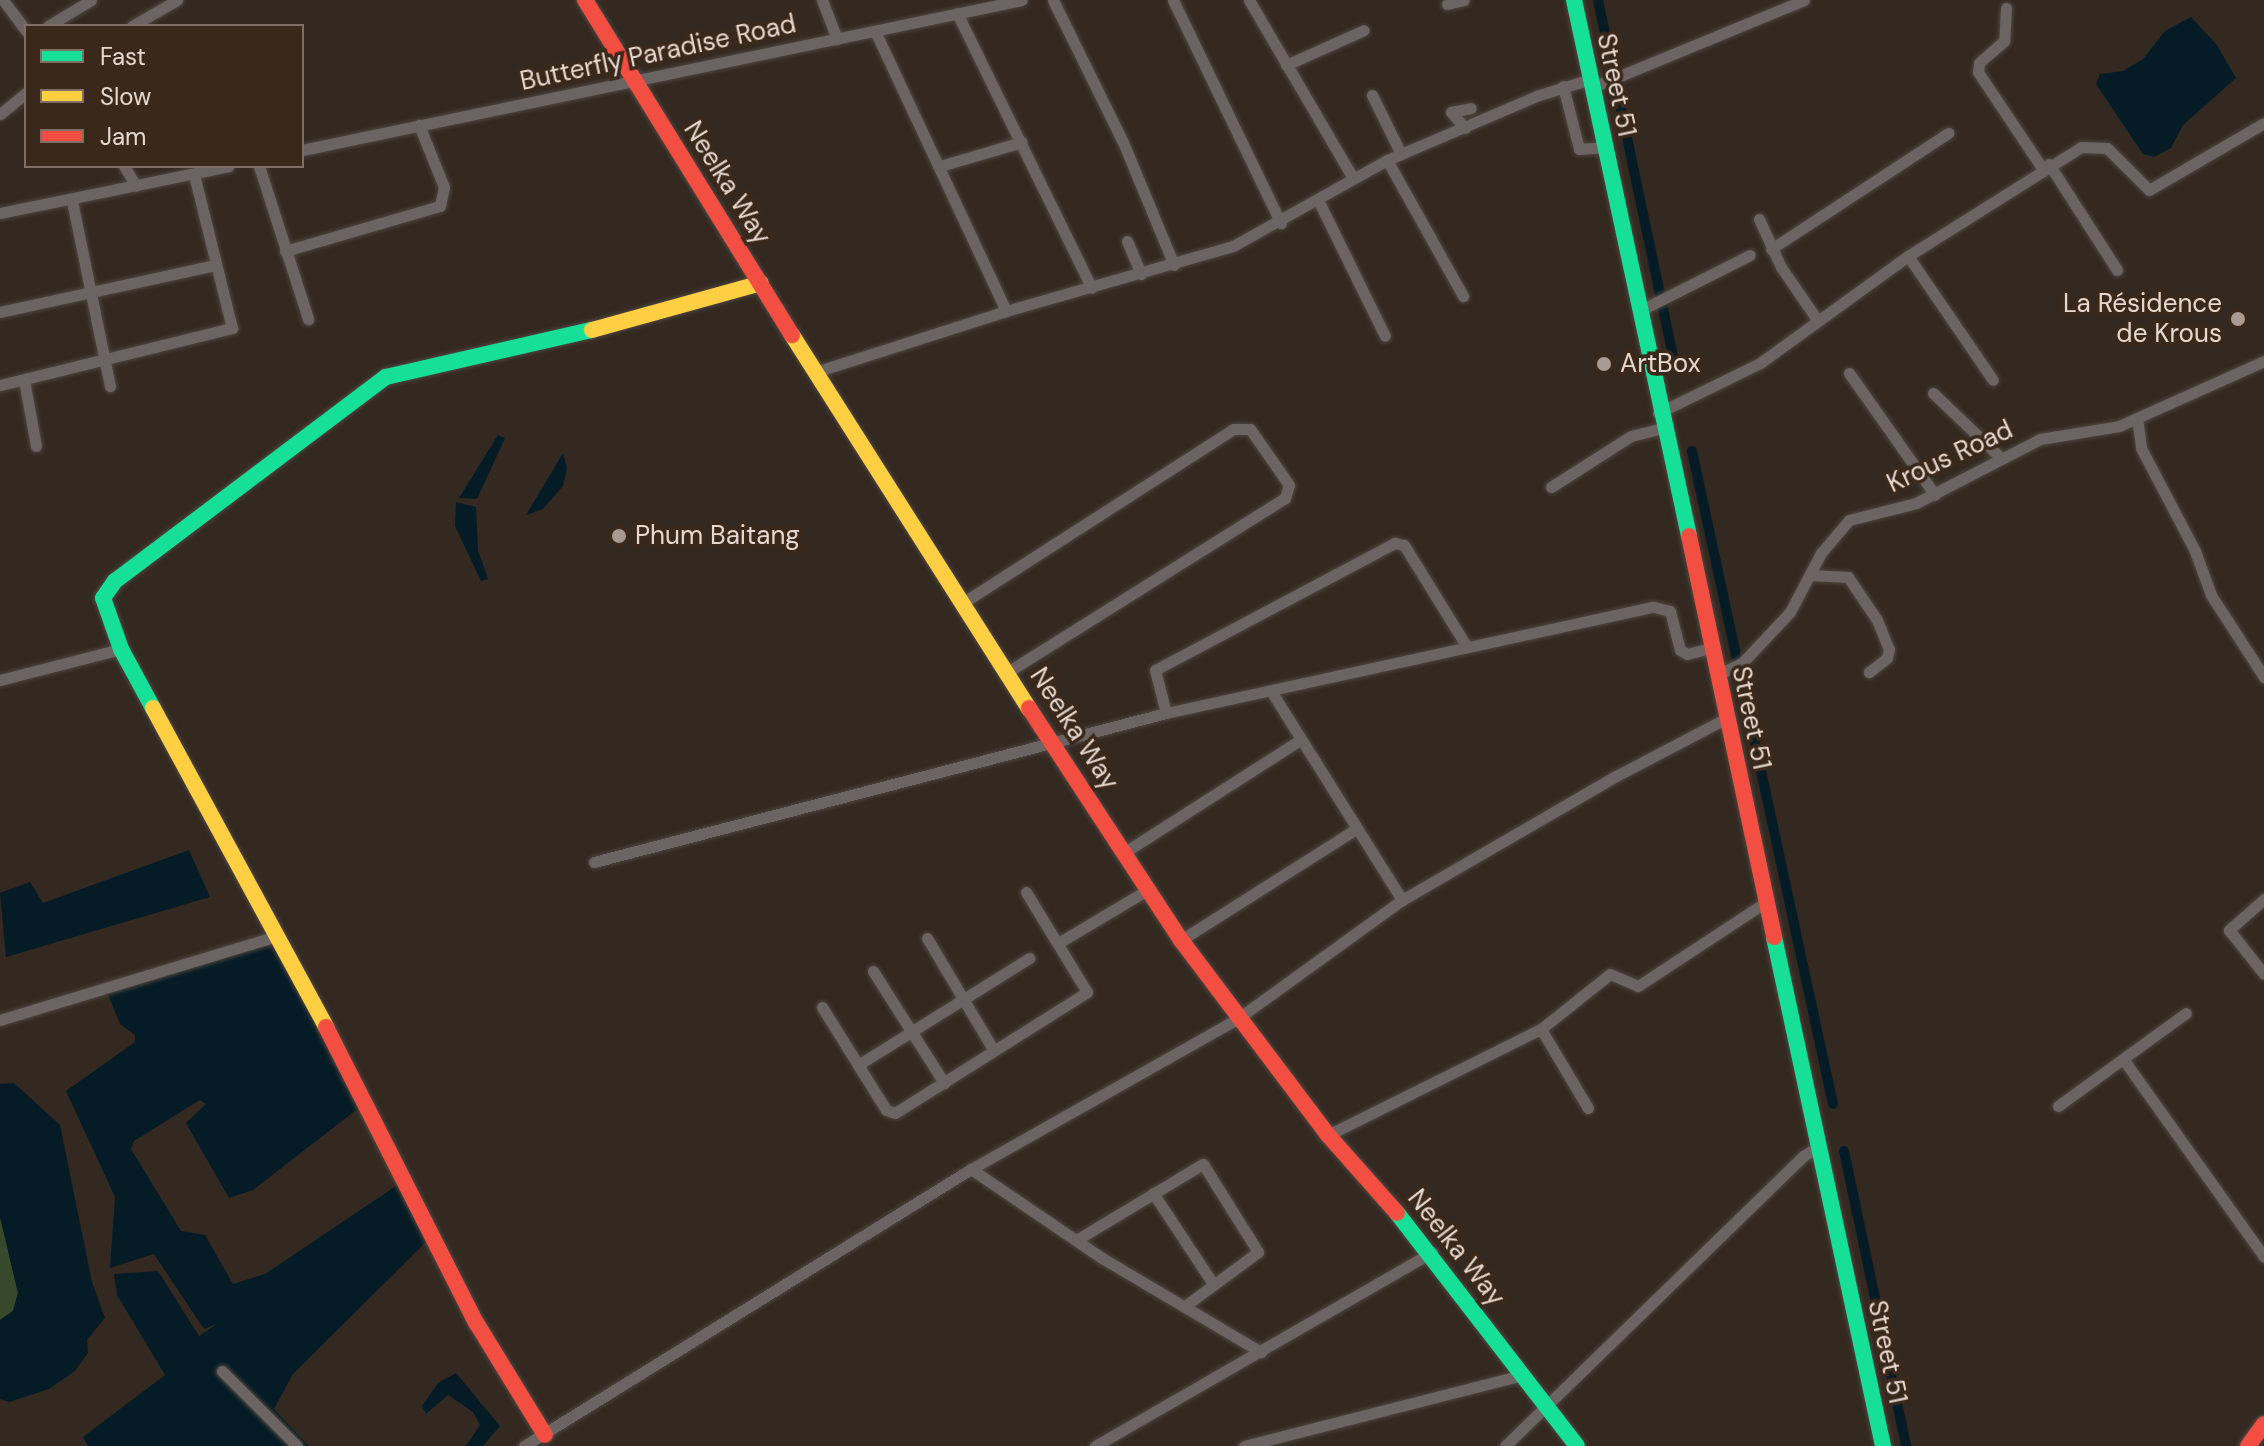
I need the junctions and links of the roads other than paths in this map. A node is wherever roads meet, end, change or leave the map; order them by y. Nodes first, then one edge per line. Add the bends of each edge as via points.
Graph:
1 (3, 0) edge
2 (91, 0) edge
3 (176, 0) edge
4 (585, 0) edge
5 (822, 0) edge
6 (1022, 0) edge
7 (1053, 0) edge
8 (1173, 0) edge
9 (1249, 0) edge
10 (1464, 0) edge
11 (1574, 0) edge
12 (1804, 0) edge
13 (1447, 4) dead end
14 (2006, 8) dead end
15 (957, 13) junction
16 (51, 24) edge
17 (135, 24) edge
18 (24, 28) edge
19 (1364, 30) dead end
20 (875, 31) junction
21 (837, 39) junction
22 (1286, 65) junction
23 (635, 82) junction
24 (1584, 84) junction
25 (24, 95) edge
26 (1372, 95) dead end
27 (1471, 108) dead end
28 (0, 114) edge
29 (2264, 123) edge
30 (419, 125) junction
31 (1465, 128) junction
32 (1948, 133) dead end
33 (1022, 142) junction
34 (1595, 149) junction
35 (304, 150) edge
36 (1401, 154) junction
37 (1387, 160) junction
38 (940, 166) junction
39 (2046, 166) junction
40 (125, 168) edge
41 (220, 168) edge
42 (260, 168) edge
43 (194, 174) junction
44 (1353, 178) junction
45 (136, 186) junction
46 (72, 201) junction
47 (1319, 202) junction
48 (0, 213) edge
49 (1759, 219) dead end
50 (1281, 223) junction
51 (1127, 241) dead end
52 (1771, 249) junction
53 (285, 251) junction
54 (1750, 255) dead end
55 (1908, 256) junction
56 (215, 265) junction
57 (1174, 265) junction
58 (2117, 270) dead end
59 (1141, 274) junction
60 (761, 283) junction
61 (1092, 288) junction
62 (91, 292) junction
63 (1463, 296) dead end
64 (1644, 309) junction
65 (1006, 311) junction
66 (0, 312) edge
67 (308, 319) dead end
68 (1818, 321) junction
69 (1385, 336) dead end
70 (2264, 361) edge
71 (105, 362) junction
72 (815, 372) junction
73 (1849, 373) dead end
74 (24, 380) junction
75 (1993, 380) dead end
76 (0, 385) edge
77 (110, 386) dead end
78 (1933, 393) dead end
79 (2137, 418) junction
80 (1653, 426) junction
81 (36, 446) dead end
82 (2001, 458) junction
83 (1551, 487) dead end
84 (1935, 495) junction
85 (1810, 575) junction
86 (964, 602) junction
87 (1467, 647) junction
88 (1711, 648) junction
89 (121, 649) junction
90 (1008, 672) junction
91 (1869, 672) dead end
92 (1721, 674) junction
93 (2264, 677) edge
94 (0, 680) edge
95 (1271, 691) junction
96 (1166, 713) junction
97 (1725, 719) junction
98 (1300, 740) junction
99 (1051, 741) junction
100 (1356, 829) junction
101 (1125, 852) junction
102 (594, 862) dead end
103 (1149, 889) junction
104 (1026, 892) dead end
105 (2264, 899) edge
106 (1402, 900) junction
107 (1766, 902) junction
108 (277, 936) junction
109 (927, 938) dead end
110 (1181, 940) junction
111 (1060, 942) junction
112 (1029, 958) dead end
113 (873, 971) dead end
114 (2263, 972) edge
115 (964, 998) junction
116 (822, 1007) dead end
117 (2186, 1013) dead end
118 (1237, 1019) junction
119 (0, 1020) edge
120 (1541, 1029) junction
121 (910, 1032) junction
122 (994, 1051) junction
123 (2123, 1059) junction
124 (858, 1065) junction
125 (944, 1083) junction
126 (2058, 1106) dead end
127 (1588, 1108) dead end
128 (1328, 1135) junction
129 (1818, 1147) junction
130 (971, 1169) junction
131 (1153, 1193) junction
132 (1078, 1239) junction
133 (1432, 1252) junction
134 (2264, 1257) edge
135 (1214, 1285) junction
136 (1186, 1305) junction
137 (1261, 1352) junction
138 (222, 1371) dead end
139 (1522, 1375) junction
140 (1546, 1406) junction
141 (2264, 1424) edge
142 (545, 1435) junction
143 (2254, 1443) edge
144 (297, 1446) edge
145 (524, 1446) edge
146 (1095, 1446) edge
147 (1244, 1446) edge
148 (1505, 1446) edge
149 (1577, 1446) edge
150 (1883, 1446) edge

1 - 18 street
2 - 16 street
3 - 17 street
4 - 23 main road, Neelka Way
5 - 21 street
6 - 15 street, Butterfly Paradise Road
7 - 57 street via 1123,142
8 - 50 street
9 - 22 street
10 - 13 street
11 - 24 main road, Street 51
12 - 24 street via 1622,79
14 - 39 street via 2005,37 1979,63 1978,72
15 - 20 street, Butterfly Paradise Road
15 - 33 street
19 - 22 street
20 - 21 street, Butterfly Paradise Road
20 - 38 street
21 - 23 street, Butterfly Paradise Road
22 - 44 street
23 - 30 street, Butterfly Paradise Road
23 - 60 main road, Neelka Way
24 - 31 street
24 - 34 main road, Street 51
24 - 34 street via 1576,144
25 - 28 street
26 - 36 street
27 - 31 street via 1451,112
29 - 39 street via 2149,190 2098,145 2081,147
30 - 35 street, Butterfly Paradise Road
30 - 53 street via 444,187 440,206
31 - 36 street
32 - 52 street
33 - 38 street
33 - 61 street
34 - 64 main road, Street 51
36 - 37 street
37 - 44 street
37 - 63 street
38 - 65 street
39 - 55 street
39 - 58 street
40 - 45 street
41 - 43 street
42 - 53 street
43 - 45 street
43 - 56 street
44 - 47 street
45 - 46 street
46 - 48 street
46 - 62 street
47 - 50 street
47 - 69 street
49 - 52 street
50 - 57 street
51 - 59 street
52 - 68 street
53 - 67 street
54 - 64 street
55 - 68 street
55 - 75 street
56 - 62 street
56 - 71 street via 232,328
57 - 59 street
59 - 61 street
60 - 72 main road, Neelka Way
60 - 89 main road via 605,327 380,380 108,588 103,598
61 - 65 street
62 - 66 street
62 - 71 street
64 - 80 main road, Street 51
65 - 72 street
68 - 80 street via 1760,363
70 - 79 street, Krous Road
71 - 74 street
71 - 77 street
72 - 86 main road, Neelka Way
73 - 84 street
74 - 76 street
74 - 81 street
78 - 82 street
79 - 82 street, Krous Road via 2111,428 2040,439
79 - 93 street via 2141,448 2190,540 2211,595
80 - 83 street
80 - 88 main road, Street 51
82 - 84 street, Krous Road
84 - 85 street, Krous Road via 1849,520
85 - 91 street via 1848,577 1877,620 1889,649 1887,658
85 - 92 street, Krous Road via 1790,612 1742,663
86 - 90 main road, Neelka Way
86 - 90 street via 1233,429 1250,429 1289,485 1285,498
87 - 88 street via 1654,607 1670,611 1680,650 1698,654
87 - 95 street
87 - 96 street via 1404,545 1395,543 1155,670
88 - 92 main road, Street 51
89 - 94 street
89 - 108 main road
90 - 99 main road, Neelka Way
92 - 97 main road, Street 51
95 - 96 street
95 - 98 street
96 - 99 street
97 - 106 street
97 - 107 main road, Street 51
98 - 100 street
98 - 101 street
99 - 101 main road, Neelka Way
99 - 102 street
100 - 106 street
100 - 110 street
101 - 103 main road, Neelka Way
103 - 110 main road, Neelka Way
103 - 111 street
104 - 111 street
105 - 114 street via 2229,930
106 - 118 street
107 - 120 street via 1638,986 1615,973 1606,976
107 - 129 main road, Street 51
108 - 119 street
108 - 142 main road via 477,1324
109 - 115 street
110 - 118 main road, Neelka Way
111 - 122 street via 1087,992
112 - 115 street
113 - 121 street
115 - 121 street
115 - 122 street
116 - 124 street
117 - 123 street
118 - 128 main road, Neelka Way
118 - 130 street
120 - 127 street
120 - 128 street
121 - 124 street
121 - 125 street
122 - 125 street
123 - 126 street
123 - 134 street
124 - 125 street via 890,1114
128 - 133 main road, Neelka Way
129 - 140 street
129 - 150 main road, Street 51
130 - 132 street
130 - 142 street
131 - 132 street
131 - 135 street
131 - 135 street via 1198,1164 1207,1167 1258,1252
132 - 136 street via 1121,1270
133 - 137 street
133 - 139 main road, Neelka Way
135 - 136 street
136 - 137 street
137 - 146 street
138 - 144 street
139 - 140 main road, Neelka Way
139 - 147 street
140 - 148 street
140 - 149 main road, Neelka Way
141 - 143 main road
142 - 145 street

